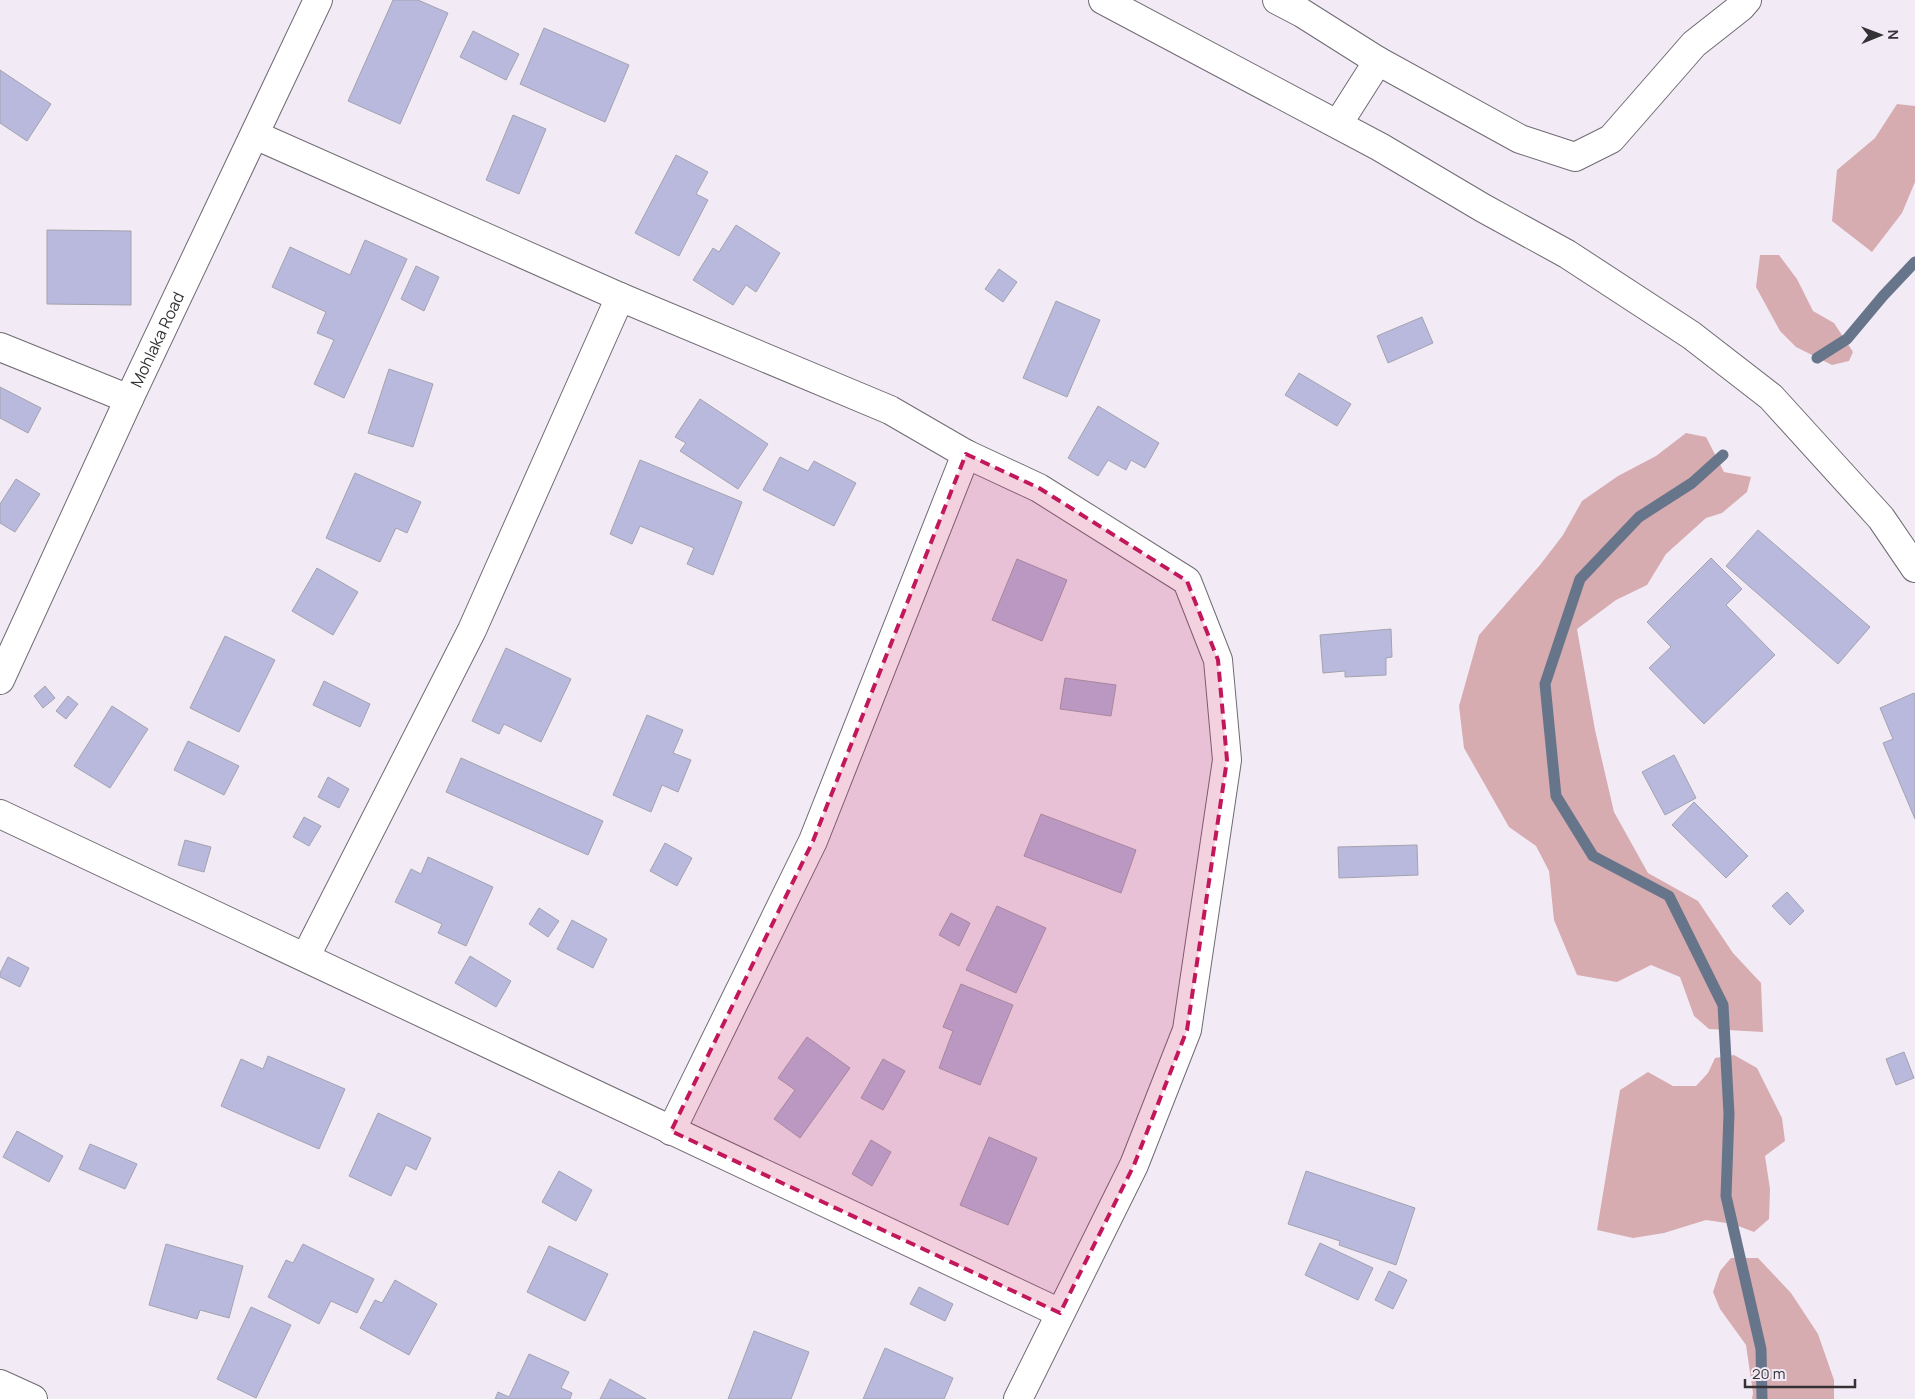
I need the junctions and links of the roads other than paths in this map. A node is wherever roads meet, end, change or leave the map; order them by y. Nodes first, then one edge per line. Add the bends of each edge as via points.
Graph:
1 (318, 0) edge
2 (1103, 0) edge
3 (1277, 0) edge
4 (1747, 0) edge
5 (1378, 61) junction
6 (1338, 124) junction
7 (255, 135) junction
8 (620, 297) junction
9 (0, 347) edge
10 (129, 399) junction
11 (966, 454) junction
12 (1915, 568) edge
13 (0, 680) edge
14 (0, 814) edge
15 (306, 956) junction
16 (671, 1131) junction
17 (1060, 1313) junction
18 (0, 1384) edge
19 (33, 1399) edge
20 (1018, 1399) edge

1 - 7 street, Mohlaka Road
2 - 6 street
3 - 5 street
4 - 5 street via 1694,44 1611,139 1575,157 1520,139
5 - 6 street
6 - 12 street via 1567,254 1690,335 1771,397 1881,518
7 - 8 street
7 - 10 street, Mohlaka Road
8 - 11 street via 890,410
8 - 15 street via 472,630
9 - 10 street
10 - 13 street, Mohlaka Road
11 - 16 street via 813,841
11 - 17 street via 1040,488 1187,581 1218,660 1227,760 1187,1030 1134,1165
14 - 15 street
15 - 16 street
16 - 17 street
17 - 20 street
18 - 19 street

